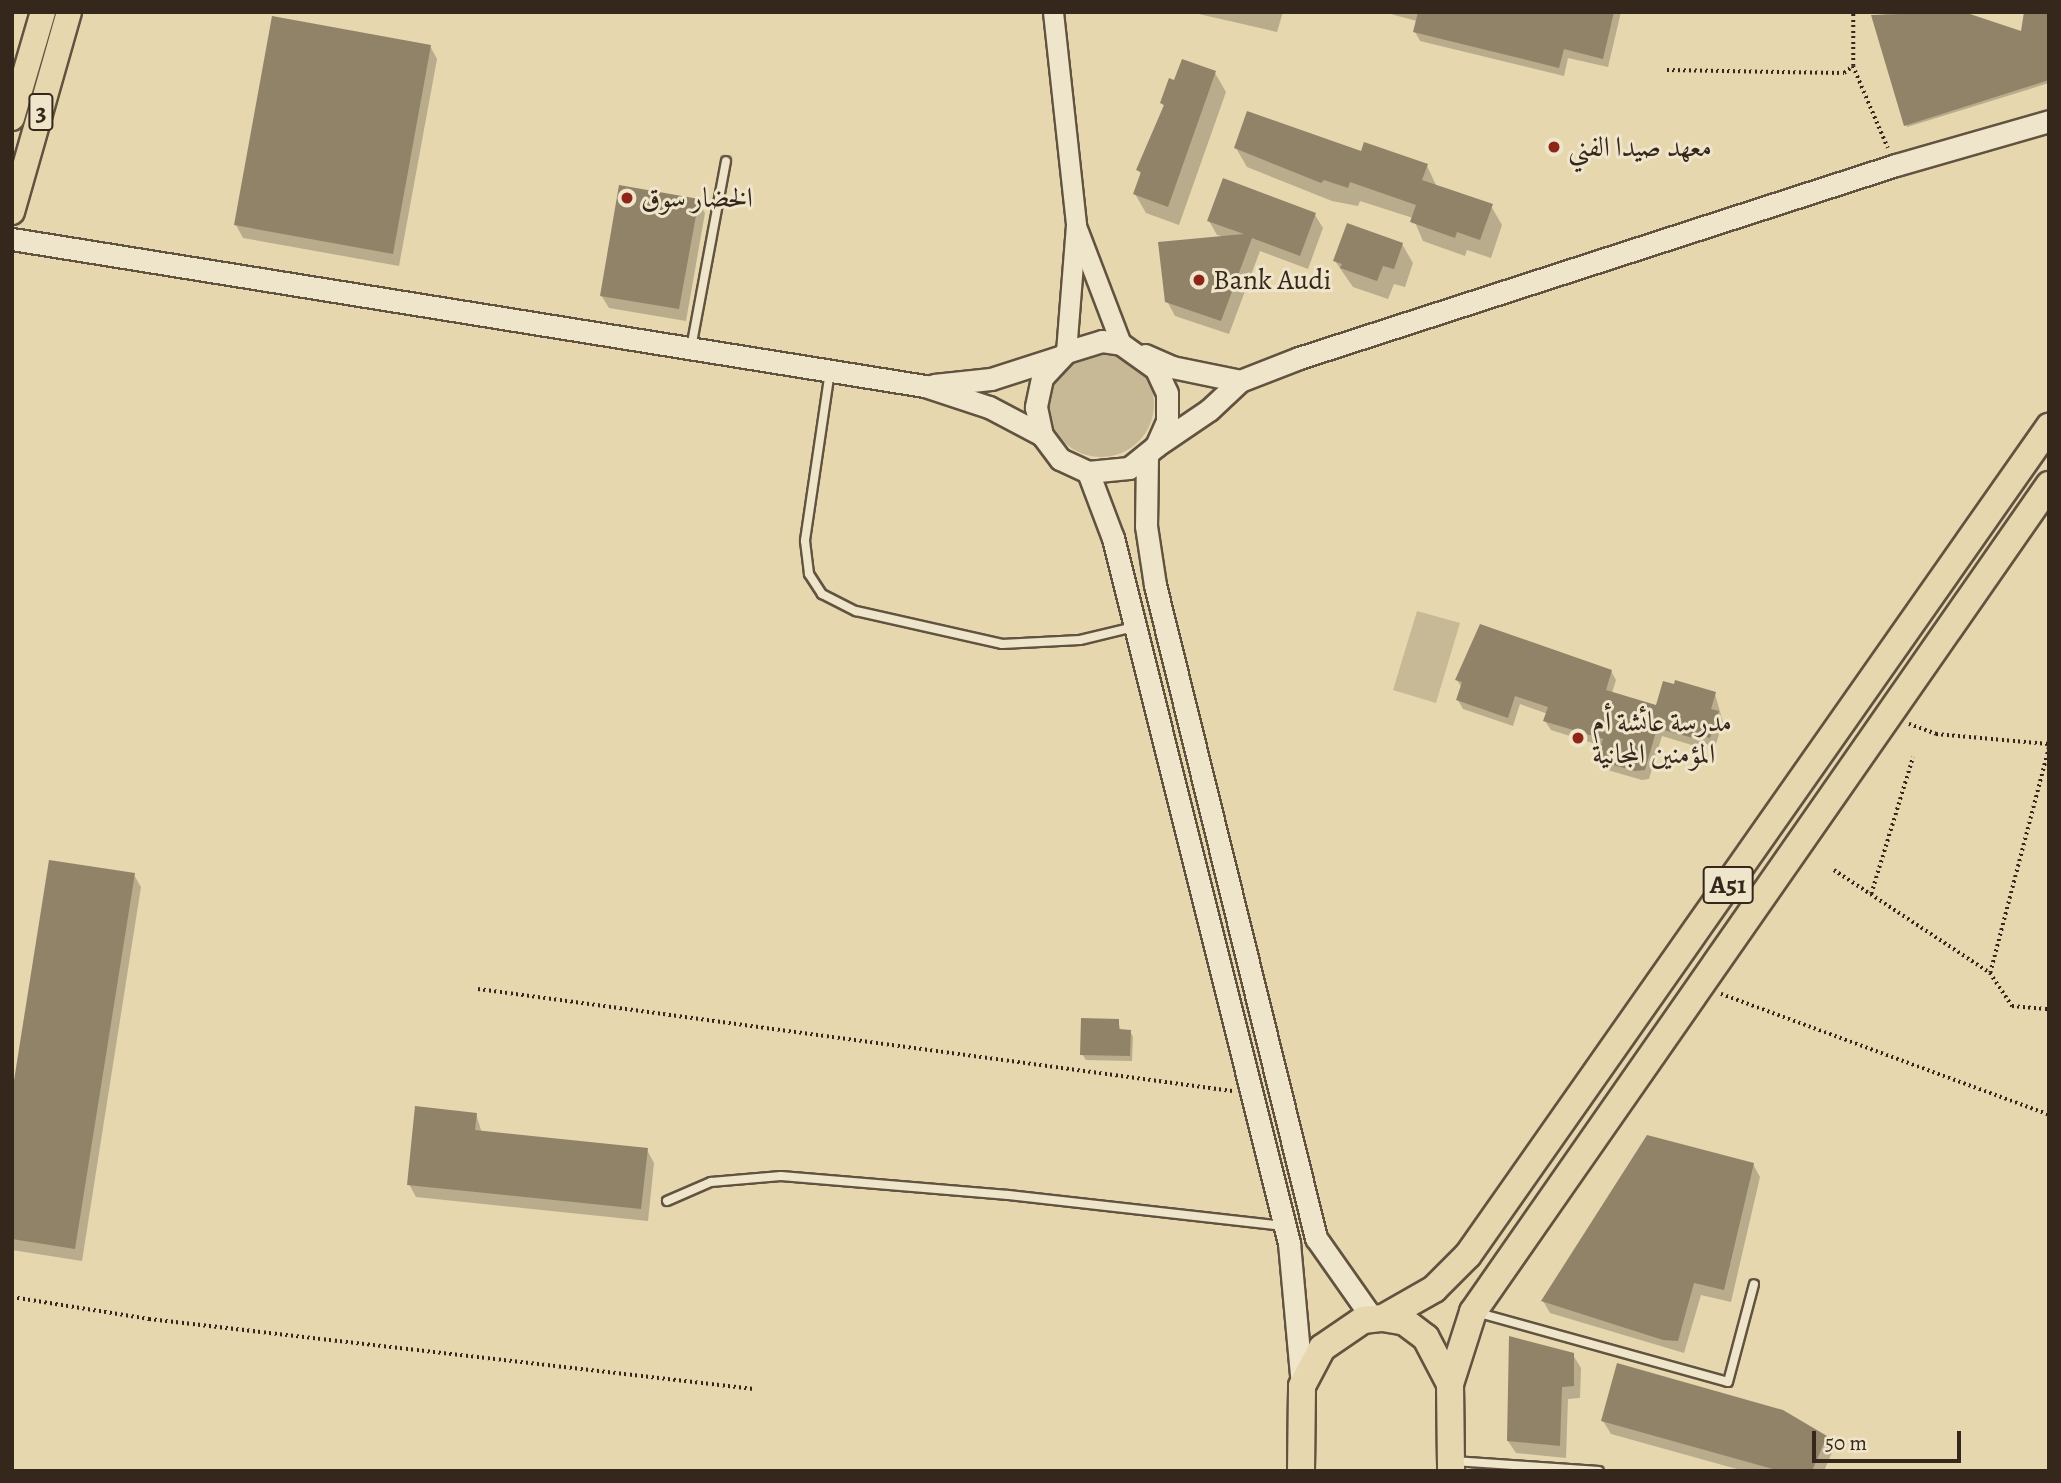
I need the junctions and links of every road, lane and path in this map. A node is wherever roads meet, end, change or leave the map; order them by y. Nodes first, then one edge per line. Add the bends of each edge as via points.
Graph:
1 (43, 12) edge
2 (69, 12) edge
3 (1054, 12) edge
4 (1853, 12) edge
5 (27, 66) junction
6 (1853, 66) junction
7 (1667, 70) dead end
8 (52, 74) junction
9 (12, 118) edge
10 (2049, 121) edge
11 (726, 161) dead end
12 (1896, 165) junction
13 (12, 212) edge
14 (1076, 225) junction
15 (12, 239) edge
16 (1129, 347) junction
17 (691, 348) junction
18 (1063, 354) junction
19 (830, 371) junction
20 (1240, 381) junction
21 (925, 386) junction
22 (2049, 427) edge
23 (1042, 435) junction
24 (1152, 451) junction
25 (1088, 472) junction
26 (2049, 485) edge
27 (1135, 626) junction
28 (1888, 716) junction
29 (2049, 745) edge
30 (1913, 757) dead end
31 (1834, 870) dead end
32 (1871, 894) junction
33 (1990, 973) junction
34 (1705, 983) junction
35 (478, 989) dead end
36 (2049, 1010) edge
37 (1251, 1093) junction
38 (2048, 1114) edge
39 (667, 1201) dead end
40 (1285, 1226) junction
41 (1754, 1284) dead end
42 (12, 1297) edge
43 (1472, 1312) junction
44 (1378, 1319) junction
45 (1450, 1384) junction
46 (1302, 1386) junction
47 (754, 1389) dead end
48 (1451, 1466) edge
49 (1301, 1471) edge
50 (1599, 1471) edge

1 - 5 main road, 3
2 - 8 main road, 3
3 - 14 street
4 - 6 path
5 - 8 main road
5 - 9 main road, 3
6 - 7 path via 1844,73
6 - 12 path
8 - 13 main road, 3
10 - 12 main road
11 - 17 lane
12 - 20 main road
14 - 16 street
14 - 18 street
15 - 17 main road
16 - 18 main road via 1093,343
16 - 20 main road via 1171,367
16 - 24 main road via 1156,369 1167,393 1167,421
17 - 19 main road
18 - 21 main road via 990,379
18 - 23 main road via 1042,378 1036,407
19 - 21 main road
19 - 27 lane via 805,541 809,574 822,594 856,611 1002,643 1080,640
20 - 24 main road
21 - 23 main road via 989,407
22 - 44 highway, A51 via 1468,1255 1434,1289
23 - 25 main road via 1060,459
24 - 25 main road via 1129,468
24 - 44 main road via 1146,526 1155,584 1315,1238
25 - 27 main road via 1113,538
26 - 28 highway, A51
27 - 37 main road
28 - 29 path via 1936,734
28 - 34 highway, A51
29 - 33 path
30 - 32 path
31 - 32 path
32 - 33 path
33 - 36 path via 2012,1006
34 - 38 path via 1727,998
34 - 43 highway, A51
35 - 37 path
37 - 40 main road
39 - 40 lane via 711,1182 781,1176 1009,1195
40 - 46 main road
41 - 43 lane via 1728,1382
42 - 47 path via 149,1319
43 - 45 highway, A51
44 - 45 highway, A51 via 1405,1322 1426,1338
44 - 46 highway, A51 via 1343,1330 1322,1348
45 - 48 highway, A51
46 - 49 highway, A51
48 - 50 lane

